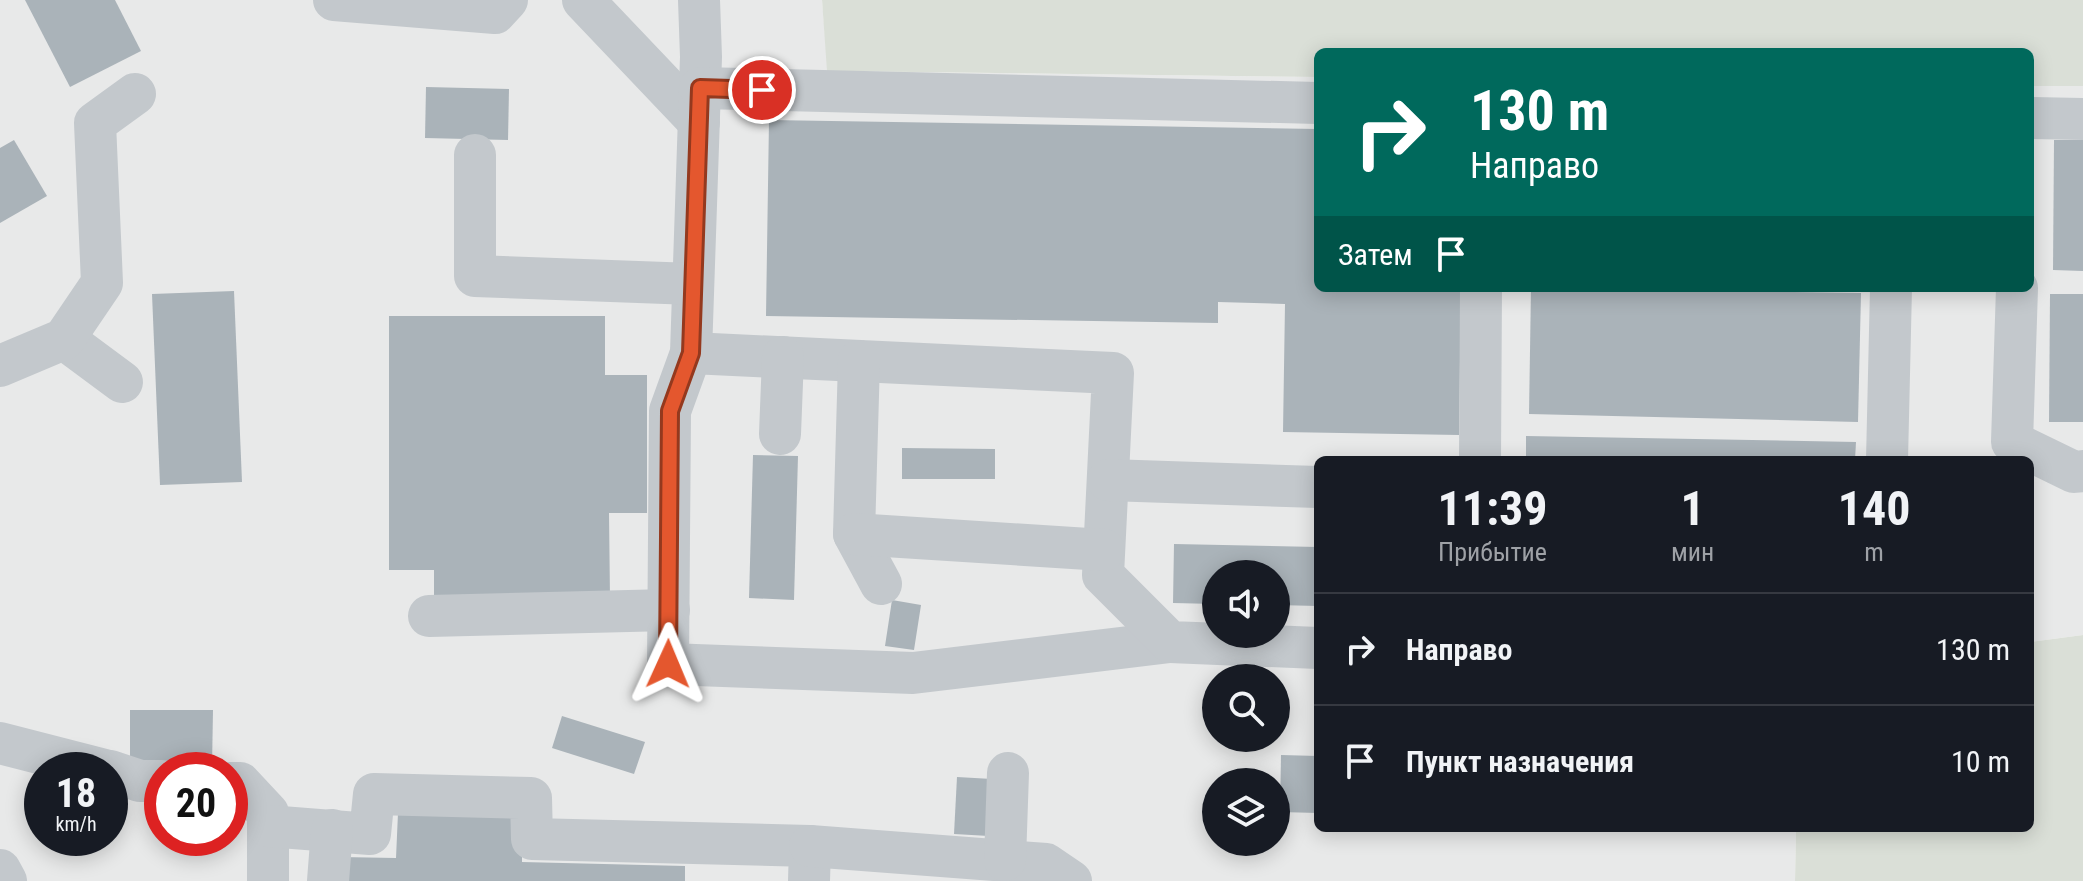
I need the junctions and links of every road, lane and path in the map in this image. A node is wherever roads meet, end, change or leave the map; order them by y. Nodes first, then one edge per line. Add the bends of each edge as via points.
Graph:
1 (334, 0) edge
2 (507, 0) edge
3 (583, 0) edge
4 (699, 0) edge
5 (135, 94) dead end
6 (1314, 103) edge
7 (699, 105) junction
8 (2034, 118) edge
9 (2083, 119) edge
10 (475, 155) dead end
11 (693, 284) junction
12 (1481, 292) edge
13 (1891, 292) edge
14 (2017, 292) edge
15 (64, 339) junction
16 (691, 353) junction
17 (783, 357) junction
18 (859, 361) junction
19 (0, 366) edge
20 (122, 382) dead end
21 (780, 434) dead end
22 (1480, 456) edge
23 (1887, 456) edge
24 (2083, 471) edge
25 (1108, 480) junction
26 (1314, 487) edge
27 (854, 534) junction
28 (1104, 550) junction
29 (881, 584) dead end
30 (429, 616) dead end
31 (669, 624) junction
32 (1170, 642) junction
33 (1314, 648) edge
34 (0, 743) edge
35 (35, 752) edge
36 (1008, 773) dead end
37 (248, 792) edge
38 (268, 826) junction
39 (332, 830) junction
40 (1005, 860) junction
41 (809, 864) edge
42 (928, 868) edge
43 (0, 870) edge
44 (6, 881) edge
45 (268, 881) edge
46 (328, 881) edge
47 (1071, 881) edge

1 - 2 street via 495,13
3 - 7 street
4 - 7 street
5 - 15 street via 95,123 102,283
6 - 7 street
7 - 11 street
8 - 9 street
10 - 11 street via 475,276
11 - 16 street
12 - 22 street
13 - 23 street
14 - 24 street via 2012,442 2074,472
15 - 19 street
15 - 20 street
16 - 17 street
16 - 31 street via 670,411
17 - 18 street
17 - 21 street
18 - 25 street via 1113,373
18 - 27 street
25 - 26 street
25 - 28 street
27 - 28 street
27 - 29 street
28 - 32 street via 1103,575
30 - 31 street
31 - 32 street via 668,664 913,673
32 - 33 street
34 - 35 street
36 - 40 street
37 - 38 street via 268,813
38 - 39 street
38 - 45 street
39 - 41 street via 370,834 374,794 531,798 532,839
39 - 46 street
40 - 42 street
40 - 47 street via 1046,864
41 - 42 street
43 - 44 street

